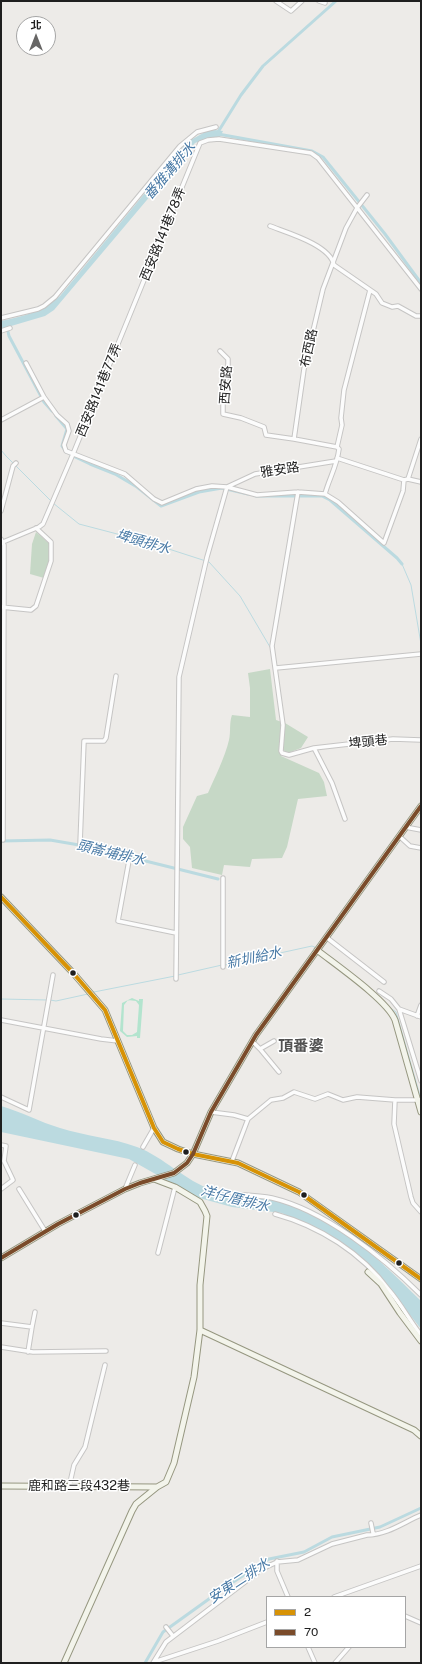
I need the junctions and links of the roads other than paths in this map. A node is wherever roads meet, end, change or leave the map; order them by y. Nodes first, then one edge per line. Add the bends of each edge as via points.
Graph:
1 (276, 1) edge
2 (302, 1) edge
3 (319, 1) edge
4 (325, 3) dead end
5 (216, 127) dead end
6 (367, 195) dead end
7 (358, 207) junction
8 (270, 226) dead end
9 (333, 260) junction
10 (421, 289) edge
11 (370, 290) junction
12 (421, 316) edge
13 (1, 318) edge
14 (126, 326) joint
15 (10, 328) dead end
16 (1, 331) edge
17 (220, 351) dead end
18 (26, 363) dead end
19 (43, 398) junction
20 (1, 420) edge
21 (421, 439) edge
22 (294, 440) junction
23 (337, 447) junction
24 (73, 454) junction
25 (337, 460) junction
26 (14, 465) dead end
27 (406, 479) junction
28 (421, 482) edge
29 (227, 487) junction
30 (298, 492) junction
31 (325, 494) junction
32 (1, 511) edge
33 (36, 528) junction
34 (2, 541) edge
35 (2, 607) edge
36 (421, 654) edge
37 (276, 668) junction
38 (116, 676) dead end
39 (421, 740) edge
40 (314, 748) junction
41 (421, 807) edge
42 (345, 819) dead end
43 (405, 827) junction
44 (421, 830) edge
45 (399, 836) junction
46 (3, 840) dead end
47 (80, 844) dead end
48 (421, 848) edge
49 (130, 857) dead end
50 (223, 878) dead end
51 (1, 896) edge
52 (176, 933) junction
53 (326, 936) junction
54 (317, 950) junction
55 (223, 967) dead end
56 (53, 975) dead end
57 (176, 979) dead end
58 (384, 982) dead end
59 (379, 991) dead end
60 (421, 1005) edge
61 (399, 1009) junction
62 (419, 1016) edge
63 (1, 1020) edge
64 (45, 1029) junction
65 (118, 1041) junction
66 (252, 1041) junction
67 (274, 1041) dead end
68 (260, 1049) junction
69 (279, 1072) dead end
70 (421, 1081) edge
71 (1, 1097) edge
72 (395, 1100) junction
73 (419, 1100) edge
74 (211, 1112) junction
75 (421, 1112) edge
76 (248, 1119) junction
77 (154, 1128) junction
78 (1, 1146) edge
79 (143, 1147) dead end
80 (193, 1154) junction
81 (232, 1161) junction
82 (135, 1165) dead end
83 (156, 1178) junction
84 (176, 1187) junction
85 (1, 1189) edge
86 (125, 1189) junction
87 (19, 1190) dead end
88 (232, 1194) dead end
89 (421, 1212) edge
90 (275, 1214) dead end
91 (45, 1231) junction
92 (158, 1253) dead end
93 (1, 1258) edge
94 (368, 1272) dead end
95 (421, 1279) edge
96 (421, 1295) edge
97 (35, 1312) dead end
98 (1, 1323) edge
99 (32, 1328) junction
100 (200, 1330) junction
101 (421, 1335) edge
102 (421, 1341) edge
103 (1, 1347) edge
104 (28, 1352) junction
105 (106, 1352) dead end
106 (105, 1365) dead end
107 (421, 1436) edge
108 (1, 1486) edge
109 (69, 1487) junction
110 (157, 1487) junction
111 (421, 1515) edge
112 (371, 1523) dead end
113 (373, 1533) dead end
114 (277, 1562) junction
115 (421, 1566) edge
116 (288, 1596) edge
117 (337, 1596) edge
118 (406, 1616) edge
119 (266, 1622) edge
120 (421, 1623) edge
121 (166, 1627) dead end
122 (172, 1636) junction
123 (308, 1648) edge
124 (349, 1648) edge
125 (154, 1662) edge
126 (64, 1663) edge
127 (315, 1663) edge
128 (335, 1663) edge

1 - 2 street via 291,11
3 - 4 street
5 - 13 street via 197,132 180,146 55,297 44,306
6 - 7 street, 布西路
7 - 9 street, 布西路
7 - 10 street
7 - 14 street, 西安路141巷78弄 via 323,163 311,153 219,139 200,143
8 - 9 street via 315,243
9 - 11 street via 336,267
9 - 22 street, 布西路 via 323,289 304,369
11 - 12 street via 382,303 392,307 398,306
11 - 23 street via 344,390 342,425
14 - 24 street, 西安路141巷77弄
15 - 16 street
17 - 22 street, 西安路 via 228,359 223,414 264,427 266,435
18 - 19 street
19 - 20 street
19 - 24 street via 67,424 69,429 64,447
21 - 27 street
22 - 23 street
23 - 25 street
24 - 29 street via 125,474 162,503 196,489
24 - 33 street, 西安路141巷77弄 via 43,524
25 - 27 street, 雅安路
25 - 29 street, 雅安路 via 255,474
25 - 31 street
26 - 32 street
27 - 28 street, 雅安路
27 - 31 street via 384,543 338,502
29 - 30 street via 257,495
29 - 52 street via 207,557 179,677
30 - 31 street
30 - 37 street via 272,646
33 - 34 street
33 - 35 street via 51,542 51,561 36,606 31,610
34 - 35 street
35 - 46 street
36 - 37 street
37 - 40 street, 埤頭巷 via 283,725 281,751 289,755
38 - 47 street via 106,738 104,741 84,741
39 - 40 street, 埤頭巷 via 393,739
40 - 42 street via 332,784
41 - 43 street
43 - 44 street
43 - 45 street
45 - 48 street via 410,846
45 - 53 street
49 - 52 street via 118,921
50 - 55 street
51 - 65 street via 93,995 108,1014
52 - 57 street
53 - 54 street
53 - 58 street
54 - 66 street
54 - 73 street via 390,1010
56 - 64 street
59 - 61 street via 392,999
60 - 62 street
61 - 62 street
61 - 70 street
63 - 64 street
64 - 65 street
64 - 71 street via 29,1110
65 - 77 street
66 - 68 street
66 - 74 street
67 - 68 street
68 - 69 street
72 - 73 street
72 - 76 street via 356,1097 343,1100 328,1094 316,1099 294,1092 283,1098 271,1100
72 - 89 street via 394,1124 411,1197
73 - 75 street
74 - 76 street
74 - 80 street
76 - 81 street
77 - 79 street
77 - 80 street via 163,1142
78 - 85 street via 6,1146 4,1161 13,1180
80 - 81 street
80 - 83 street via 182,1168
81 - 95 street via 299,1192
82 - 86 street
83 - 84 street
83 - 86 street
84 - 92 street
84 - 100 street via 200,1202 207,1216 200,1285
86 - 91 street
87 - 91 street
88 - 96 street via 273,1198 326,1220 396,1270
90 - 101 street via 317,1229 347,1249 389,1290
91 - 93 street
94 - 102 street via 381,1284
97 - 99 street
98 - 99 street
99 - 104 street
100 - 107 street via 364,1406 414,1430
100 - 110 street via 194,1377 174,1463 166,1482
103 - 104 street
104 - 105 street
106 - 109 street via 85,1447 74,1465
108 - 109 street, 鹿和路三段432巷
109 - 110 street, 鹿和路三段432巷
110 - 126 street via 136,1504 130,1515
111 - 114 street via 374,1535 332,1544 298,1560
112 - 113 street
114 - 116 street via 277,1571
114 - 122 street via 262,1569
115 - 117 street
118 - 120 street
119 - 125 street
121 - 122 street
122 - 125 street
123 - 127 street
124 - 128 street

